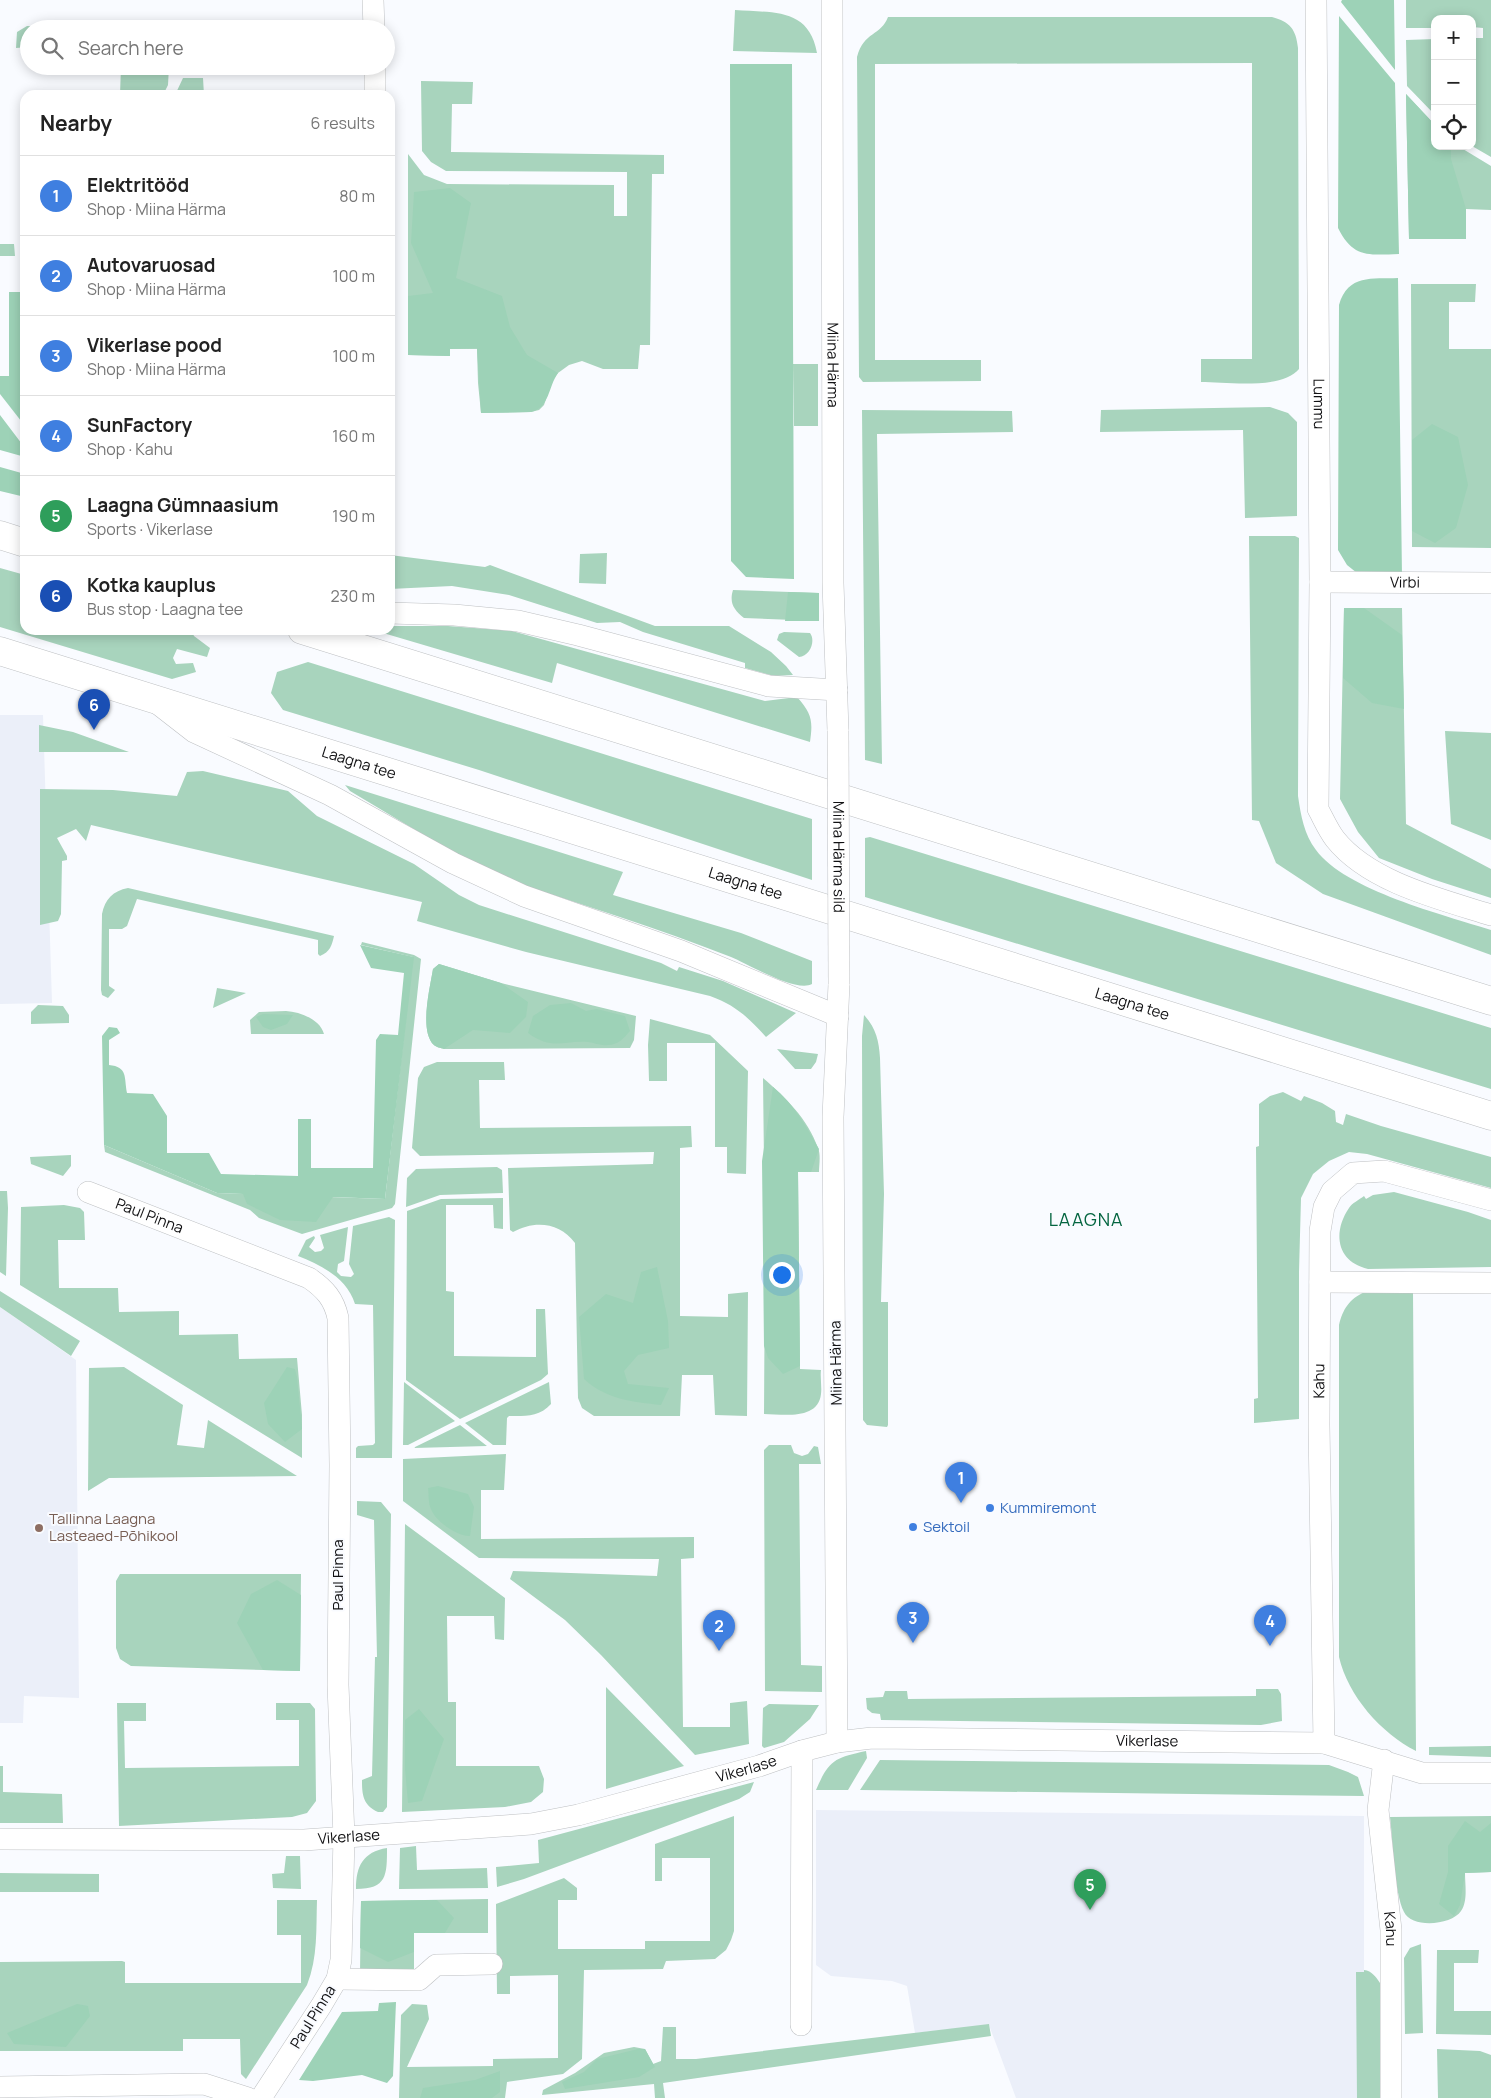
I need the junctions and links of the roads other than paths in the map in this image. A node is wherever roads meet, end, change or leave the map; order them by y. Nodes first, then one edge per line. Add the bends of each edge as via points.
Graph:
1 (373, 0) edge
2 (832, 0) edge
3 (1316, 0) edge
4 (374, 20) edge
5 (375, 75) edge
6 (375, 90) edge
7 (0, 535) edge
8 (20, 541) edge
9 (1320, 582) junction
10 (1491, 583) edge
11 (395, 613) edge
12 (318, 635) edge
13 (0, 651) edge
14 (837, 690) junction
15 (150, 698) junction
16 (838, 730) joint
17 (1491, 915) edge
18 (839, 984) joint
19 (1491, 1002) edge
20 (838, 1016) junction
21 (1491, 1116) edge
22 (88, 1192) dead end
23 (1491, 1200) edge
24 (1320, 1282) junction
25 (1491, 1283) edge
26 (837, 1742) junction
27 (1324, 1743) junction
28 (802, 1750) junction
29 (1384, 1760) junction
30 (1491, 1773) edge
31 (344, 1836) junction
32 (0, 1839) edge
33 (492, 1964) dead end
34 (337, 1979) junction
35 (801, 2025) dead end
36 (0, 2087) edge
37 (248, 2098) edge
38 (261, 2098) edge
39 (1391, 2098) edge

1 - 4 street
2 - 14 street, Miina Härma via 833,583
3 - 9 street, Lummu
5 - 6 street
7 - 8 main road
9 - 10 street, Virbi
9 - 17 street, Lummu via 1318,808 1334,839 1369,870 1425,894
11 - 14 street via 518,621 769,686
12 - 19 main road
13 - 15 main road, Laagna tee
14 - 16 street, Miina Härma
15 - 20 street via 194,732 330,794 488,880 524,896 681,951
15 - 21 main road, Laagna tee
16 - 18 street, Miina Härma sild, bridge
18 - 20 street, Miina Härma
20 - 26 street, Miina Härma via 833,1117
22 - 31 street, Paul Pinna via 309,1278 325,1290 335,1304 339,1353 338,1685
23 - 24 street, Kahu via 1384,1171 1353,1173 1332,1191 1324,1207 1320,1231
24 - 25 street
24 - 27 street, Kahu via 1318,1425
26 - 27 street, Vikerlase via 872,1738
26 - 28 street, Vikerlase
27 - 29 street, Vikerlase
28 - 31 street, Vikerlase via 759,1766 578,1815 531,1824
28 - 35 street
29 - 30 street, Vikerlase via 1422,1773
29 - 39 street, Kahu via 1378,1810 1392,1930
31 - 32 street, Vikerlase via 304,1840
31 - 34 street, Paul Pinna via 341,1960
33 - 34 street via 436,1965 419,1980
34 - 38 street, Paul Pinna
36 - 37 street via 204,2084

